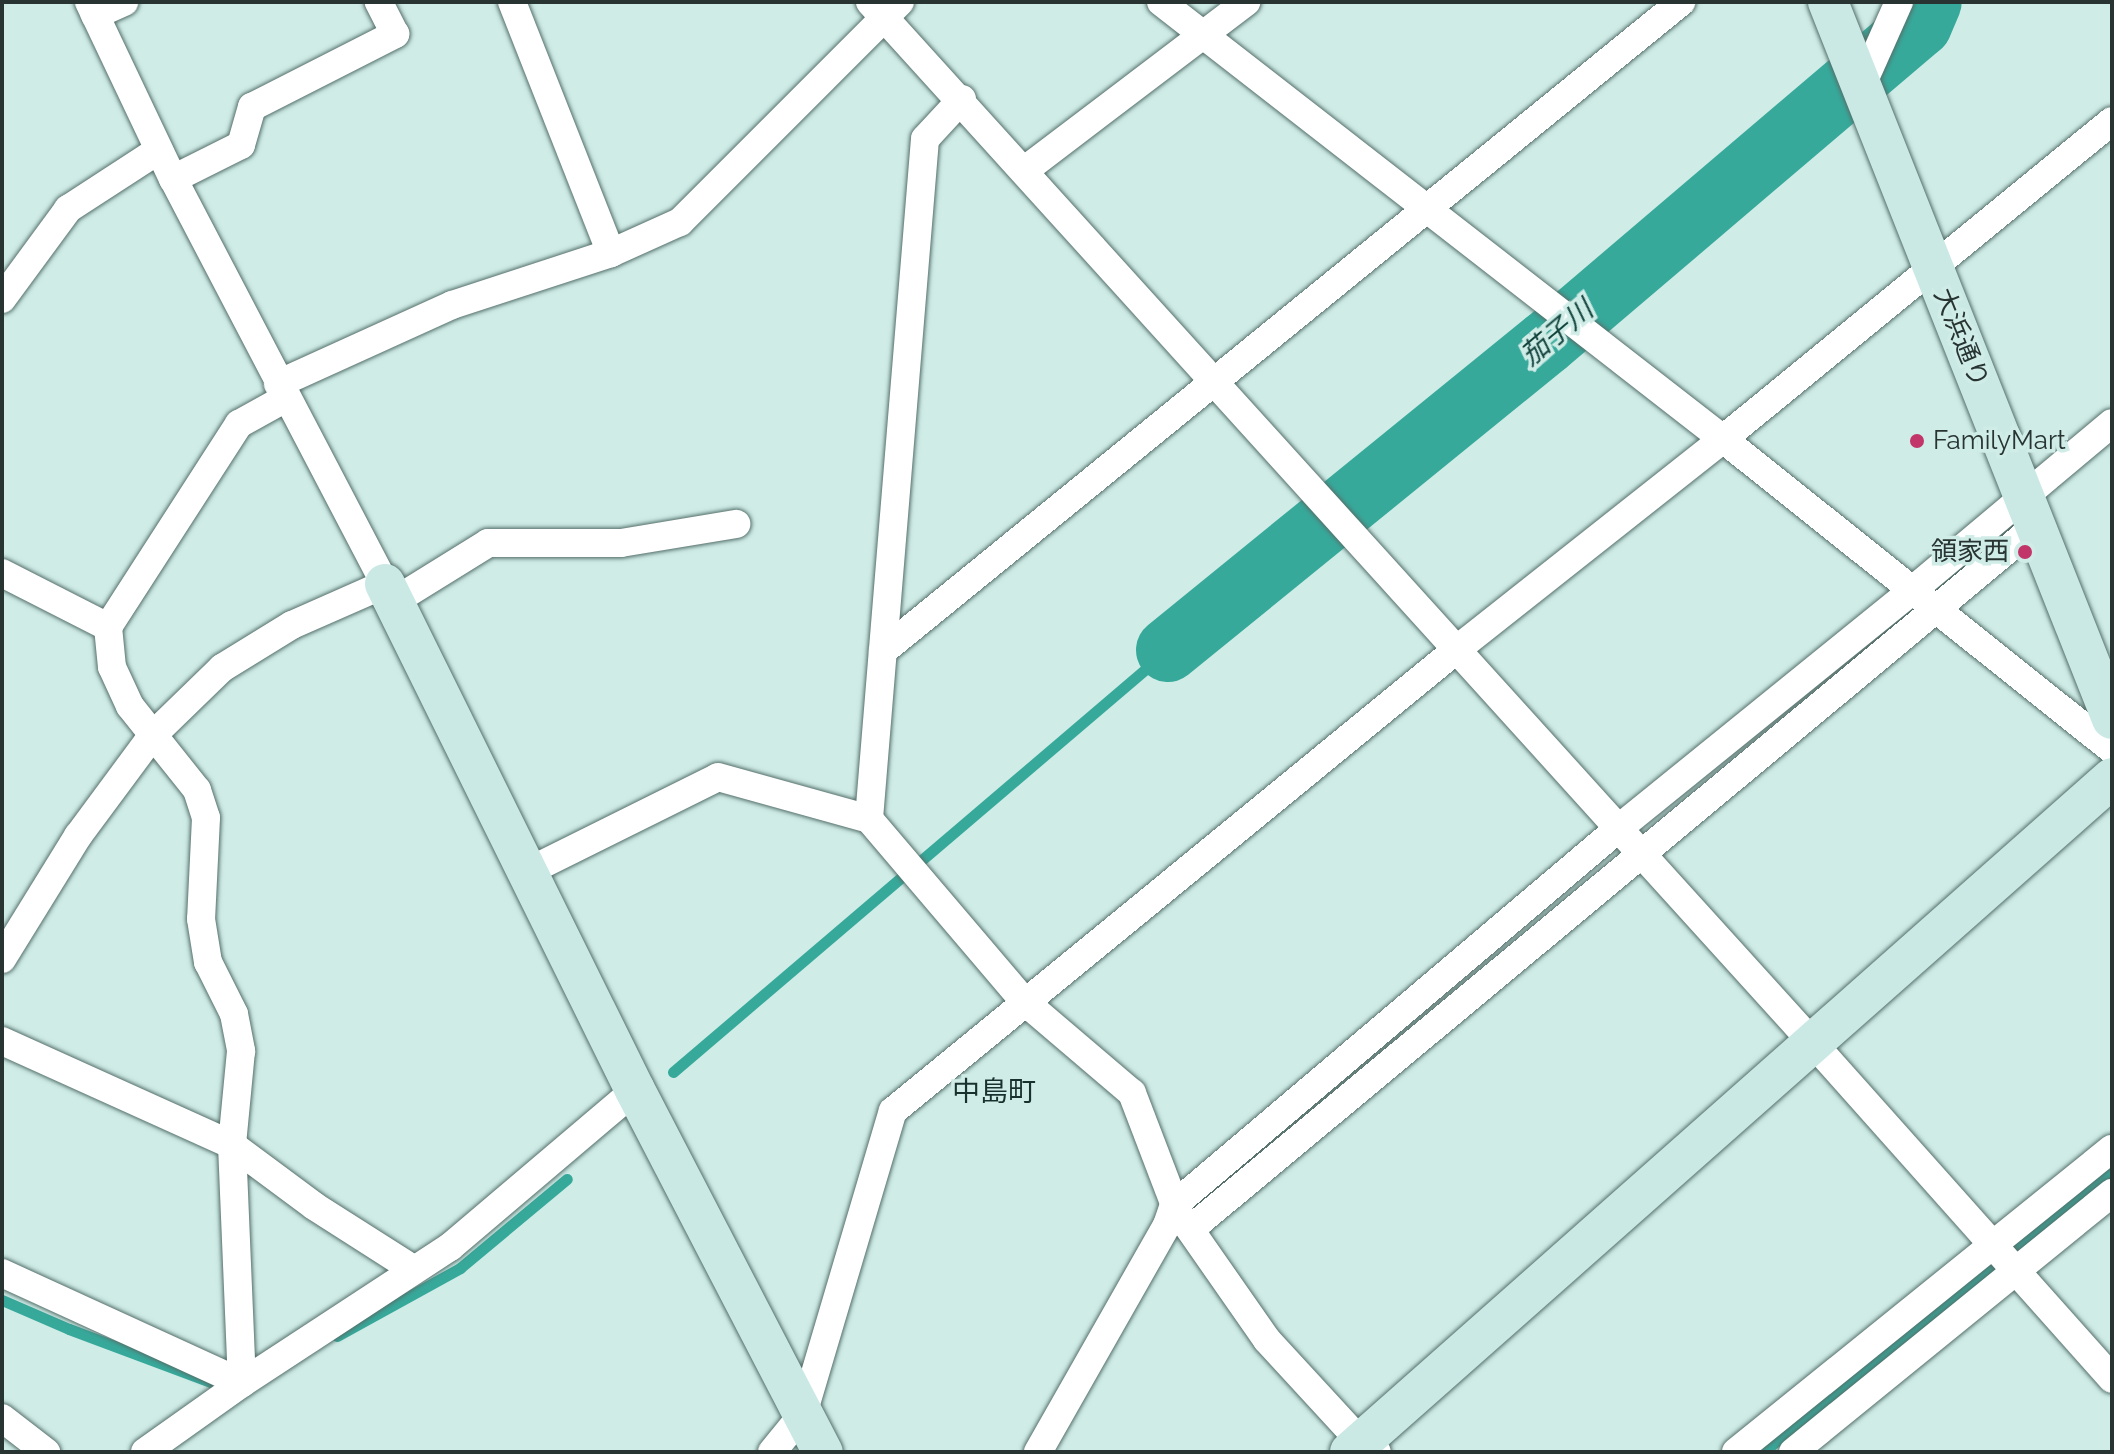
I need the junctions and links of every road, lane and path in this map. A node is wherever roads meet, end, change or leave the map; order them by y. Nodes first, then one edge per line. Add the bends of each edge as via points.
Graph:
1 (124, 2) edge
2 (379, 2) edge
3 (512, 2) edge
4 (1161, 2) edge
5 (1246, 2) edge
6 (1681, 2) edge
7 (1828, 2) edge
8 (1899, 2) edge
9 (885, 7) edge
10 (92, 9) edge
11 (1202, 34) junction
12 (1862, 85) junction
13 (962, 99) junction
14 (2112, 121) edge
15 (159, 150) junction
16 (1025, 170) junction
17 (173, 179) junction
18 (1425, 207) junction
19 (611, 253) junction
20 (1932, 267) junction
21 (2, 299) edge
22 (1213, 379) junction
23 (282, 391) junction
24 (2112, 423) edge
25 (1723, 439) junction
26 (2031, 509) junction
27 (736, 524) dead end
28 (2, 573) edge
29 (1914, 589) junction
30 (389, 593) junction
31 (1938, 609) junction
32 (108, 627) junction
33 (1456, 650) junction
34 (883, 651) junction
35 (2112, 719) edge
36 (152, 736) junction
37 (2112, 749) edge
38 (2112, 778) edge
39 (869, 819) junction
40 (1619, 828) junction
41 (1642, 853) junction
42 (527, 872) junction
43 (2, 959) edge
44 (1025, 1002) junction
45 (2, 1041) edge
46 (1812, 1042) junction
47 (635, 1090) junction
48 (232, 1145) junction
49 (2112, 1149) edge
50 (2112, 1193) edge
51 (1183, 1219) junction
52 (2005, 1257) junction
53 (413, 1269) junction
54 (2, 1273) edge
55 (2112, 1379) edge
56 (242, 1383) junction
57 (803, 1414) junction
58 (2, 1418) edge
59 (1362, 1448) edge
60 (46, 1452) edge
61 (145, 1452) edge
62 (772, 1452) edge
63 (823, 1452) edge
64 (1038, 1452) edge
65 (1736, 1452) edge
66 (1793, 1452) edge

1 - 10 street
2 - 17 street via 395,34 252,107 241,145
3 - 19 street
4 - 11 street
5 - 11 street
6 - 18 street
7 - 12 street, 大浜通り
8 - 12 street
9 - 13 street
9 - 19 street via 680,222
10 - 15 street
11 - 16 street
11 - 18 street
12 - 20 street, 大浜通り
13 - 16 street
13 - 34 street via 925,139
14 - 20 street
15 - 17 street
15 - 21 street via 68,209
16 - 22 street
17 - 23 street
18 - 22 street
18 - 25 street
19 - 23 street via 452,305
20 - 25 street
20 - 26 street, 大浜通り
22 - 33 street
22 - 34 street
23 - 30 street
23 - 32 street via 239,424
24 - 26 street
25 - 29 street
25 - 33 street
26 - 29 street
26 - 31 street
26 - 35 street, 大浜通り
27 - 30 street via 621,543 488,543
28 - 32 street
29 - 31 street
29 - 40 street
30 - 36 street via 292,625 222,668
30 - 42 street
31 - 37 street
31 - 41 street
32 - 36 street via 112,667
33 - 40 street
33 - 44 street
34 - 39 street
36 - 43 street via 78,836
36 - 48 street via 197,790 206,818 201,919 208,962 234,1014 241,1051
38 - 46 street
39 - 42 street via 718,777
39 - 44 street
40 - 41 street
40 - 51 street
41 - 46 street
41 - 51 street via 1199,1222
42 - 47 street
44 - 51 street via 1132,1093
44 - 57 street via 893,1111
45 - 48 street
46 - 52 street
46 - 59 street
47 - 53 street via 450,1247
47 - 57 street
48 - 53 street
48 - 56 street
49 - 52 street
50 - 52 street
51 - 59 street via 1267,1340
51 - 64 street via 1167,1225
52 - 55 street
52 - 65 street
52 - 66 street
53 - 56 street
54 - 56 street
56 - 61 street
57 - 62 street
57 - 63 street
58 - 60 street

